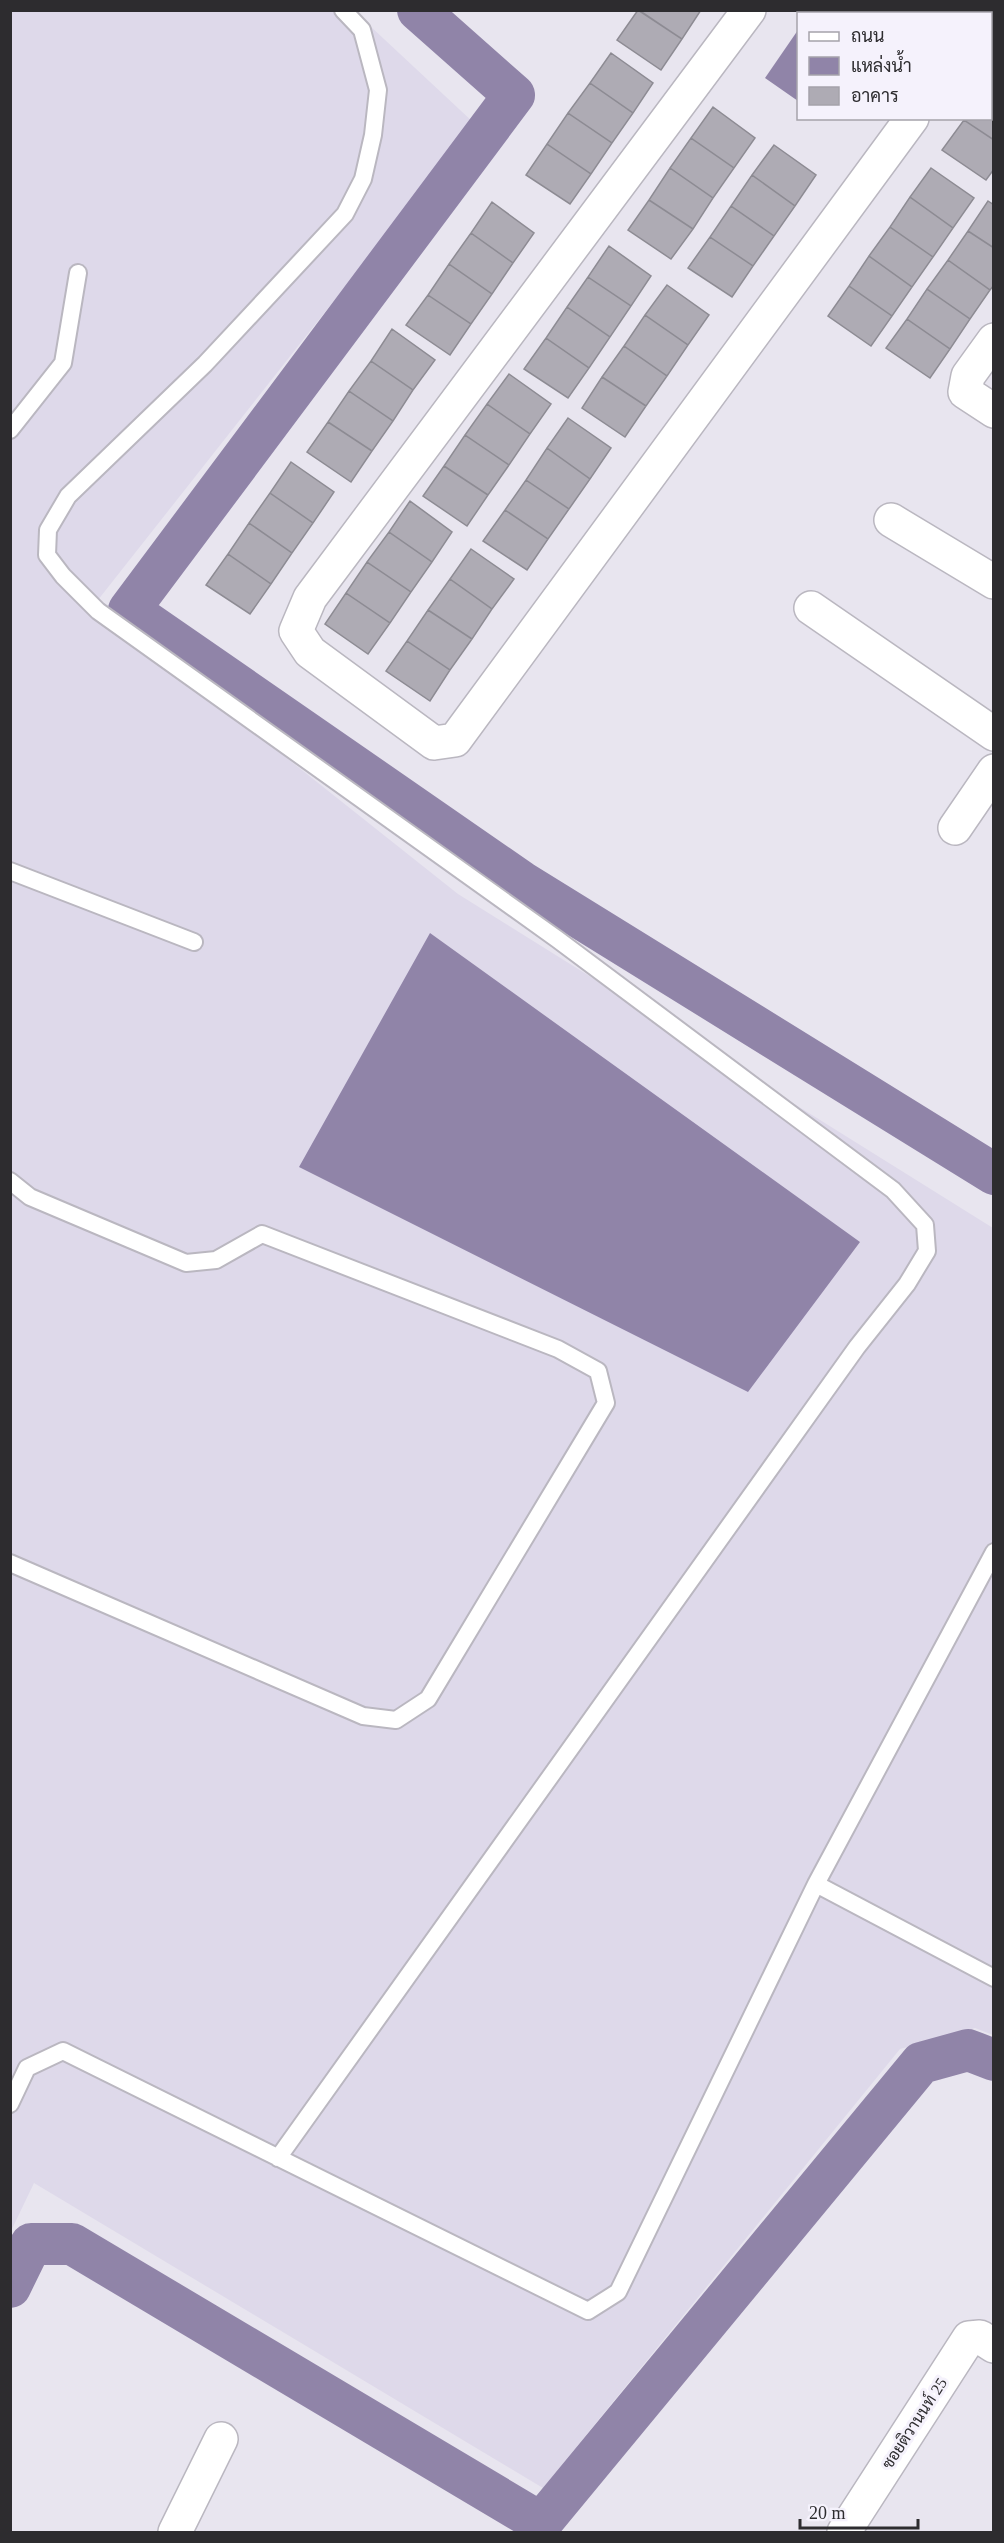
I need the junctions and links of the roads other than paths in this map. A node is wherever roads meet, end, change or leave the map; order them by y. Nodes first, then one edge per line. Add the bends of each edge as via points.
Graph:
1 (343, 10) edge
2 (749, 10) edge
3 (911, 120) edge
4 (78, 273) dead end
5 (993, 340) edge
6 (993, 411) edge
7 (10, 430) edge
8 (891, 520) dead end
9 (993, 582) edge
10 (811, 608) dead end
11 (993, 734) edge
12 (993, 771) edge
13 (955, 828) dead end
14 (10, 871) edge
15 (194, 942) dead end
16 (10, 1181) edge
17 (993, 1552) edge
18 (10, 1563) edge
19 (816, 1884) junction
20 (993, 1978) edge
21 (10, 2104) edge
22 (278, 2158) junction
23 (993, 2346) edge
24 (221, 2439) dead end
25 (175, 2532) edge
26 (844, 2532) edge

1 - 22 lane via 362,30 378,90 363,179 345,214 205,364 68,496 48,530 47,555 98,611 557,939 893,1190 925,1225 927,1251
2 - 3 street via 310,598 296,631 310,652 434,743 455,740
4 - 7 lane via 63,363
5 - 6 street via 968,376 965,392
8 - 9 street
10 - 11 street
12 - 13 street
14 - 15 lane
16 - 18 lane via 30,1197 186,1263 216,1260 262,1234 558,1349 598,1371 606,1403 428,1699 396,1720 363,1716
17 - 19 lane
19 - 20 lane
19 - 22 lane via 618,2292 588,2312
21 - 22 lane via 27,2068 63,2051
23 - 26 street, ซอยติวานนท์ 25 via 981,2337 969,2338
24 - 25 street

